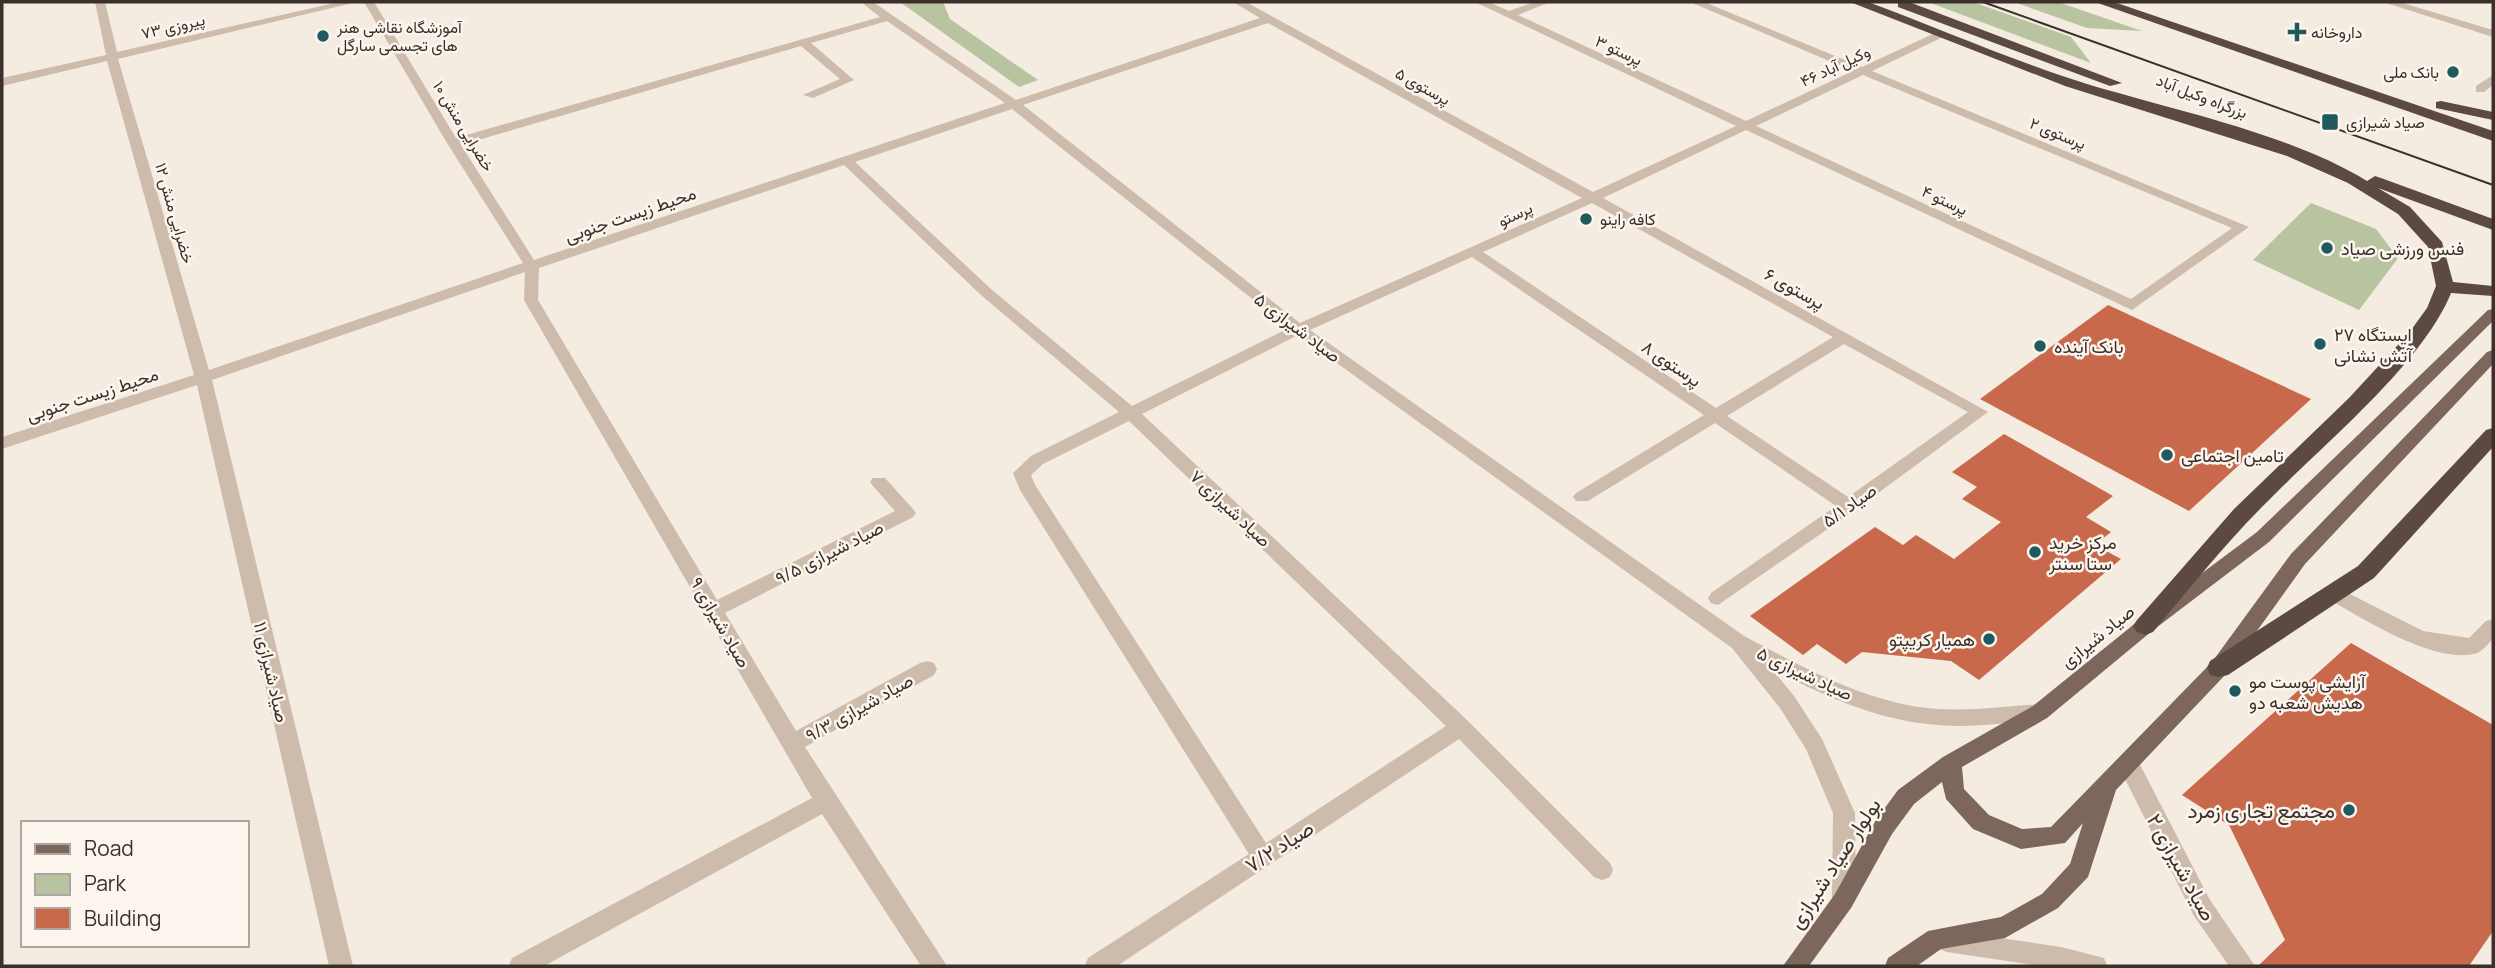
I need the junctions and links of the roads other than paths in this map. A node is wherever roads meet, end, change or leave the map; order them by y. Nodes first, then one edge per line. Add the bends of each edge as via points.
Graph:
1 (100, 2) edge
2 (352, 2) edge
3 (369, 2) edge
4 (866, 2) edge
5 (1238, 2) edge
6 (1480, 2) edge
7 (1545, 2) edge
8 (1695, 2) edge
9 (1857, 2) edge
10 (1898, 2) edge
11 (2102, 2) edge
12 (2388, 2) edge
13 (1509, 15) junction
14 (887, 18) junction
15 (1269, 19) junction
16 (1941, 34) junction
17 (2493, 34) edge
18 (803, 42) junction
19 (112, 57) junction
20 (1862, 71) junction
21 (2313, 74) junction
22 (2493, 79) edge
23 (2, 82) edge
24 (2480, 89) dead end
25 (809, 95) dead end
26 (1014, 104) junction
27 (2493, 116) edge
28 (1744, 127) junction
29 (2493, 136) edge
30 (453, 143) junction
31 (2276, 144) junction
32 (846, 160) junction
33 (1592, 198) junction
34 (2493, 225) edge
35 (1474, 252) junction
36 (532, 267) junction
37 (2445, 288) junction
38 (2493, 291) edge
39 (2132, 305) joint
40 (2493, 313) edge
41 (1299, 329) junction
42 (1844, 337) junction
43 (2493, 355) edge
44 (203, 378) junction
45 (1980, 412) joint
46 (1133, 415) junction
47 (1716, 415) junction
48 (2493, 435) edge
49 (2, 443) edge
50 (879, 482) dead end
51 (1582, 497) dead end
52 (1849, 506) junction
53 (2334, 593) junction
54 (1718, 598) dead end
55 (714, 610) junction
56 (2145, 626) junction
57 (2493, 626) edge
58 (1737, 641) junction
59 (2218, 668) junction
60 (927, 669) dead end
61 (2040, 712) junction
62 (1461, 727) junction
63 (792, 744) junction
64 (1951, 763) junction
65 (2128, 763) junction
66 (2106, 786) junction
67 (826, 801) junction
68 (1263, 857) junction
69 (1602, 870) dead end
70 (1843, 901) junction
71 (1936, 939) junction
72 (341, 966) edge
73 (521, 966) edge
74 (934, 966) edge
75 (1097, 966) edge
76 (1795, 966) edge
77 (1897, 966) edge
78 (2095, 966) edge
79 (2244, 966) edge

1 - 19 street, خضرایی منش ۱۲
2 - 19 street, پیروزی ۷۳
3 - 30 street, خضرایی منش ۱۰
4 - 14 street, صیاد شیرازی ۵
5 - 15 street, پرستوی ۵
6 - 13 street, پرستو ۳
7 - 13 street
8 - 20 street, پرستوی ۲
9 - 16 highway
10 - 31 highway, بزرگراه وکیل آباد
11 - 21 highway
12 - 17 street
13 - 28 street, پرستو ۳
14 - 18 street
14 - 26 street, صیاد شیرازی ۵
15 - 26 street, محیط زیست جنوبی
15 - 33 street, پرستوی ۵
16 - 20 street, ۴۶ وکیل آباد
16 - 31 highway via 2072,84
18 - 25 street via 848,80
18 - 30 street
19 - 23 street, پیروزی ۷۳
19 - 44 street, خضرایی منش ۱۲
20 - 28 street, ۴۶ وکیل آباد
20 - 39 street, پرستوی ۲ via 2242,227
21 - 27 highway
21 - 29 highway
22 - 24 street
26 - 32 street, محیط زیست جنوبی
26 - 41 street, صیاد شیرازی ۵
28 - 33 street, پرستو
28 - 39 street, پرستو ۴
30 - 36 street, خضرایی منش ۱۰
31 - 34 highway, بزرگراه وکیل آباد
31 - 37 highway via 2399,206 2427,230 2442,256
32 - 36 street, محیط زیست جنوبی
32 - 46 street, صیاد شیرازی ۷ via 986,292
33 - 35 street, پرستو
33 - 42 street, پرستوی ۶
35 - 41 street, پرستو
35 - 47 street, پرستوی ۸
36 - 44 street, محیط زیست جنوبی
36 - 55 street, صیاد شیرازی ۹ via 531,300
37 - 38 highway
37 - 56 highway via 2417,338 2242,513
40 - 56 main road, صیاد شیرازی via 2263,537
41 - 46 street, پرستو
41 - 58 street, صیاد شیرازی ۵
42 - 45 street, پرستوی ۶
42 - 47 street
43 - 59 main road via 2298,559
44 - 49 street, محیط زیست جنوبی
44 - 72 street, صیاد شیرازی ۱۱
45 - 52 street, صیاد ۵/۱
46 - 62 street, صیاد شیرازی ۷
46 - 68 street, پرستو via 1037,460 1022,473 1026,486
47 - 51 street
47 - 52 street, پرستوی ۸
48 - 53 highway via 2366,572
50 - 55 street, صیاد شیرازی ۹/۵ via 907,513
52 - 54 street, صیاد ۵/۱
53 - 57 street via 2403,632 2449,647 2474,646
53 - 59 highway
55 - 63 street, صیاد شیرازی ۹
56 - 61 main road, صیاد شیرازی
58 - 61 street, صیاد شیرازی ۵ via 1810,680 1869,702 1937,717
58 - 70 street, صیاد شیرازی ۵ via 1815,745 1844,813
59 - 65 main road
60 - 63 street, صیاد شیرازی ۹/۳
61 - 64 main road, صیاد شیرازی
62 - 68 street, صیاد ۷/۲
62 - 69 street, صیاد شیرازی ۷
63 - 67 street, صیاد شیرازی ۹
64 - 66 main road via 1954,792 1981,822 2021,839 2057,836
64 - 70 main road, بولوار صیاد شیرازی via 1906,797
65 - 66 main road
65 - 79 street, صیاد شیرازی ۲ via 2202,908
66 - 71 main road via 2080,870 2050,901 2005,927
67 - 73 street
67 - 74 street, صیاد شیرازی ۹
68 - 75 street, صیاد ۷/۲
70 - 76 main road, بولوار صیاد شیرازی
71 - 77 main road
71 - 78 street

